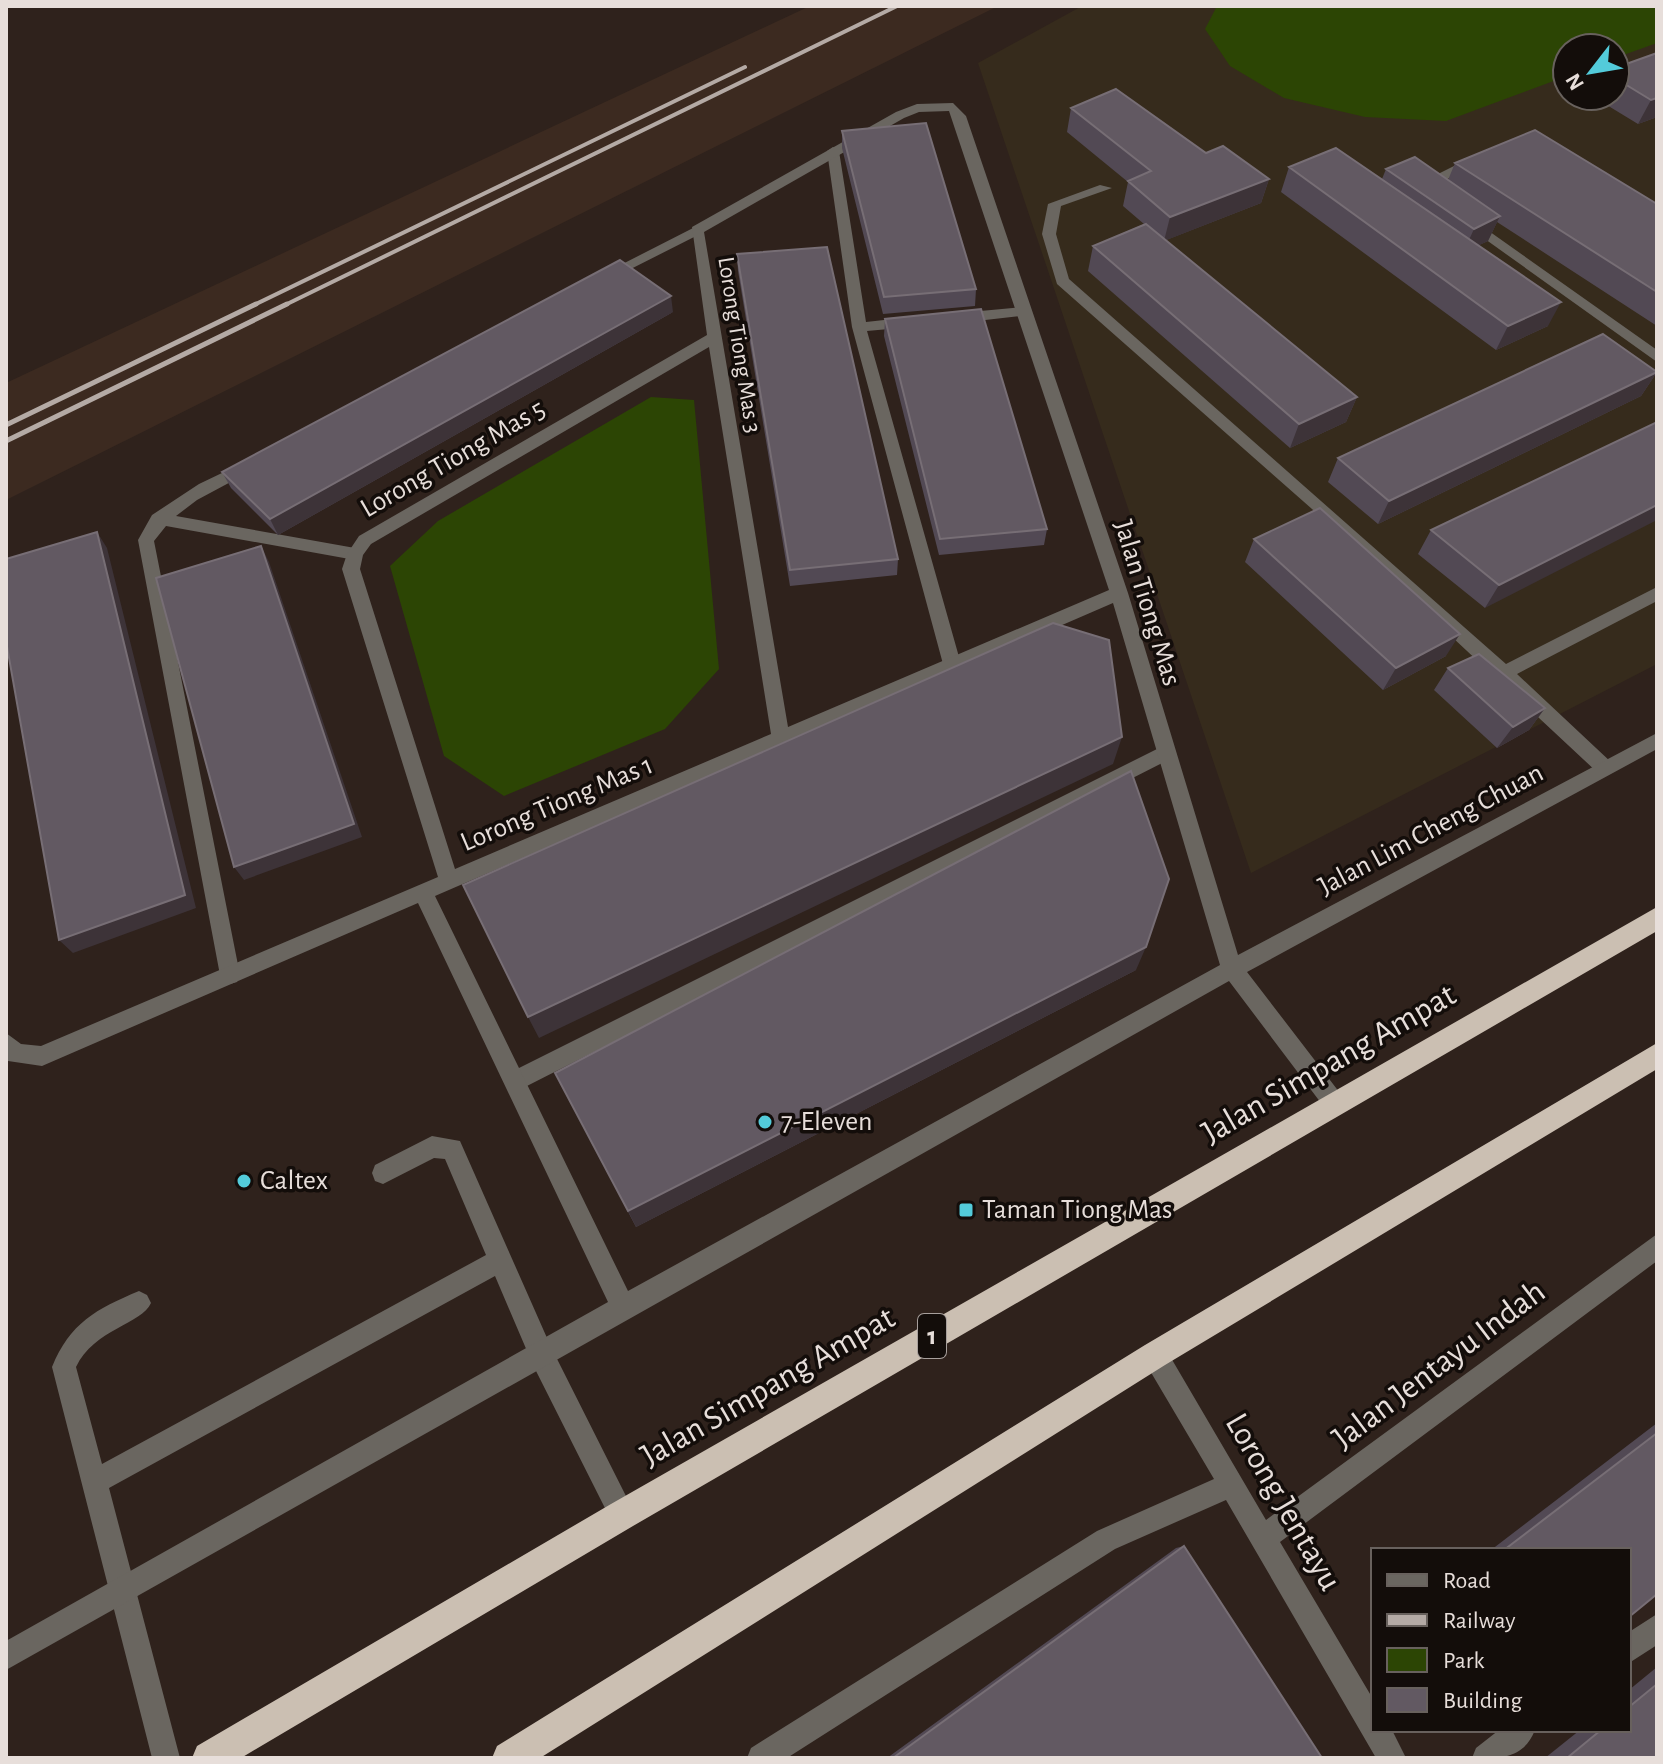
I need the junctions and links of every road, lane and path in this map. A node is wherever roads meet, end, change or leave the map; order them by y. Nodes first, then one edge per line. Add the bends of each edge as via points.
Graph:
1 (939, 106) joint
2 (833, 151) junction
3 (1488, 155) edge
4 (1105, 188) dead end
5 (697, 230) junction
6 (587, 285) edge
7 (1024, 312) junction
8 (859, 327) junction
9 (713, 338) junction
10 (1657, 357) edge
11 (259, 459) edge
12 (158, 519) junction
13 (355, 554) junction
14 (1119, 593) junction
15 (1657, 593) edge
16 (952, 664) junction
17 (1504, 673) junction
18 (781, 738) junction
19 (1657, 740) edge
20 (1165, 753) junction
21 (1605, 768) junction
22 (449, 881) junction
23 (423, 892) junction
24 (1657, 918) edge
25 (1232, 969) junction
26 (230, 975) junction
27 (11, 1049) edge
28 (1657, 1055) edge
29 (515, 1081) junction
30 (1335, 1104) junction
31 (383, 1173) dead end
32 (1657, 1246) edge
33 (500, 1260) junction
34 (139, 1303) dead end
35 (623, 1307) junction
36 (1155, 1355) junction
37 (542, 1356) junction
38 (94, 1482) junction
39 (1231, 1485) junction
40 (622, 1515) junction
41 (1262, 1539) junction
42 (121, 1587) junction
43 (1657, 1628) edge
44 (1631, 1648) edge
45 (6, 1656) edge
46 (1371, 1723) edge
47 (1376, 1732) edge
48 (1518, 1732) edge
49 (166, 1758) edge
50 (209, 1758) edge
51 (509, 1758) edge
52 (761, 1758) edge
53 (1392, 1758) edge
54 (1486, 1758) edge

1 - 2 street, Lorong Tiong Mas 3 via 900,115
1 - 7 street, Jalan Tiong Mas via 953,107 960,116
2 - 5 street, Lorong Tiong Mas 3
2 - 8 street
3 - 10 street via 1427,185 1451,209
4 - 17 street via 1055,204 1049,234 1062,281
5 - 6 street
5 - 9 street, Lorong Tiong Mas 3
7 - 8 street
7 - 14 street, Jalan Tiong Mas
8 - 16 street
9 - 13 street, Lorong Tiong Mas 5 via 365,540
9 - 18 street, Lorong Tiong Mas 3
11 - 12 street
12 - 13 street
12 - 26 street via 146,540
13 - 22 street, Lorong Tiong Mas 5 via 351,569
14 - 16 street, Lorong Tiong Mas 1
14 - 20 street, Jalan Tiong Mas
15 - 17 street
16 - 18 street, Lorong Tiong Mas 1
17 - 21 street
18 - 22 street, Lorong Tiong Mas 1
19 - 21 street, Jalan Lim Cheng Chuan
20 - 25 street, Jalan Tiong Mas
20 - 29 street
21 - 25 street, Jalan Lim Cheng Chuan
22 - 23 street, Lorong Tiong Mas 1
23 - 26 street, Lorong Tiong Mas 1
23 - 29 street
24 - 30 highway, Jalan Simpang Ampat / 1
25 - 30 street, Jalan Tiong Mas
25 - 35 street, Jalan Lim Cheng Chuan
26 - 27 street, Lorong Tiong Mas 1 via 42,1056
28 - 36 highway
29 - 35 street
30 - 40 highway, Jalan Simpang Ampat / 1
31 - 33 street via 432,1147 452,1149
32 - 41 street, Jalan Jentayu Indah
33 - 37 street
33 - 38 street
34 - 38 street via 72,1344 64,1367
35 - 37 street, Jalan Lim Cheng Chuan
36 - 39 street, Lorong Jentayu
36 - 51 highway
37 - 40 street
37 - 42 street, Jalan Lim Cheng Chuan
38 - 42 street
39 - 41 street, Lorong Jentayu
39 - 52 street via 1106,1540
40 - 50 highway, Jalan Simpang Ampat / 1
41 - 46 street, Lorong Jentayu
42 - 45 street, Jalan Lim Cheng Chuan
42 - 49 street
43 - 44 street
47 - 53 street, Lorong Jentayu
48 - 54 street

